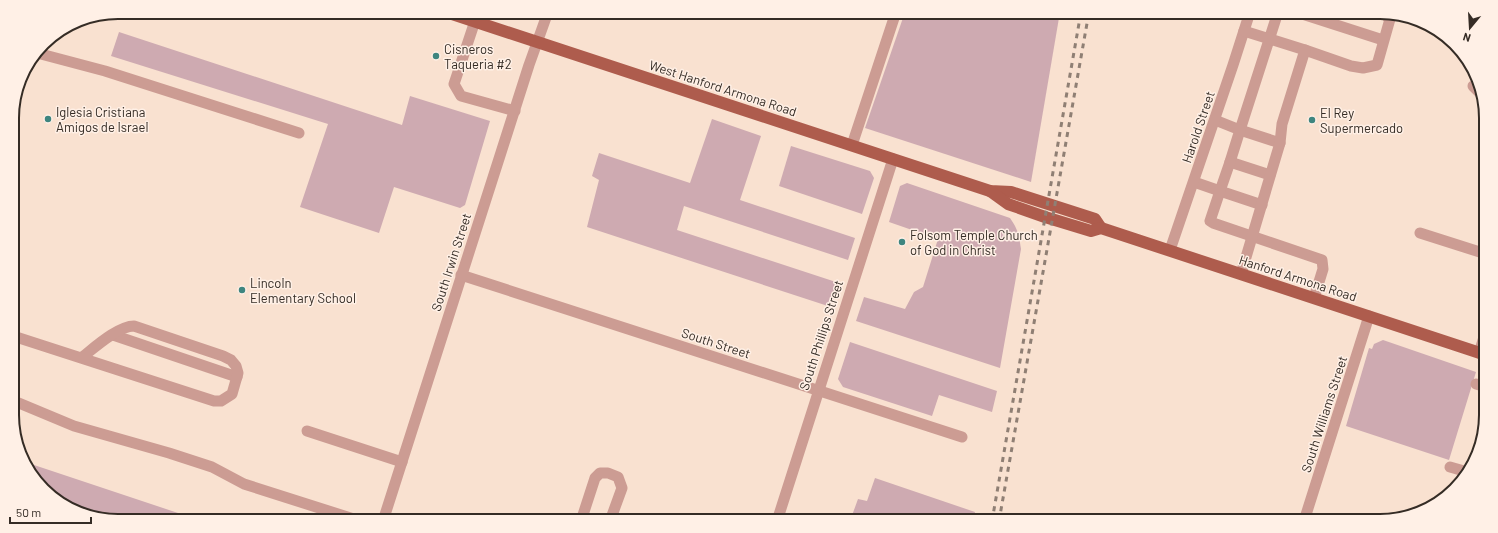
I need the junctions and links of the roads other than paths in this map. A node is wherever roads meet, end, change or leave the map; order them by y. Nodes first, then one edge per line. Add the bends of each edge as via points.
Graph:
1 (469, 19) edge
2 (545, 19) edge
3 (894, 19) edge
4 (1248, 19) edge
5 (1276, 19) edge
6 (1318, 19) edge
7 (1390, 20) edge
8 (475, 21) junction
9 (1244, 31) junction
10 (1269, 39) junction
11 (1384, 40) junction
12 (537, 42) junction
13 (1305, 50) junction
14 (43, 54) edge
15 (515, 111) junction
16 (1215, 120) junction
17 (1240, 130) junction
18 (299, 133) dead end
19 (1280, 143) junction
20 (852, 145) junction
21 (893, 159) junction
22 (1230, 162) junction
23 (1270, 175) junction
24 (1194, 182) junction
25 (990, 191) joint
26 (1220, 191) junction
27 (1262, 205) junction
28 (1420, 233) dead end
29 (1252, 237) junction
30 (1170, 250) junction
31 (1479, 252) edge
32 (1241, 274) junction
33 (461, 275) junction
34 (1314, 298) junction
35 (1369, 316) junction
36 (113, 334) junction
37 (19, 338) edge
38 (1479, 353) edge
39 (81, 358) junction
40 (237, 377) junction
41 (818, 391) junction
42 (19, 403) edge
43 (307, 431) dead end
44 (962, 437) dead end
45 (402, 462) junction
46 (1450, 467) dead end
47 (1462, 470) edge
48 (338, 514) edge
49 (384, 514) edge
50 (583, 514) edge
51 (613, 514) edge
52 (779, 514) edge
53 (1306, 514) edge

1 - 8 main road, West Hanford Armona Road
2 - 12 street, South Irwin Street
3 - 20 street
4 - 9 street, Harold Street
5 - 10 street
6 - 11 street
7 - 11 street
8 - 12 main road, West Hanford Armona Road
8 - 15 street via 454,84 461,96
9 - 10 street
9 - 16 street, Harold Street
10 - 13 street
10 - 17 street
11 - 13 street via 1376,65 1363,68
12 - 15 street, South Irwin Street
12 - 20 main road, West Hanford Armona Road
13 - 19 street via 1282,124
14 - 18 street via 105,71
15 - 33 street, South Irwin Street
16 - 17 street
16 - 24 street, Harold Street
17 - 19 street
17 - 22 street
19 - 23 street
20 - 21 main road, West Hanford Armona Road
21 - 25 main road, West Hanford Armona Road
21 - 41 street, South Phillips Street
22 - 23 street
22 - 26 street
23 - 27 street
24 - 26 street
24 - 30 street, Harold Street
25 - 30 main road, Hanford Armona Road via 1008,204 1045,217 1091,231 1101,228
26 - 27 street
26 - 29 street via 1210,221
27 - 29 street
28 - 31 street
29 - 32 street
29 - 34 street via 1322,260 1323,269
30 - 32 main road, Hanford Armona Road
32 - 34 main road, Hanford Armona Road
33 - 41 street, South Street
33 - 45 street, South Irwin Street
34 - 35 main road, Hanford Armona Road
35 - 38 main road, Hanford Armona Road
35 - 53 street, South Williams Street
36 - 39 street
36 - 40 street
36 - 40 street via 127,326 134,326 223,356 236,366
37 - 39 street
39 - 40 street via 214,401 221,401 232,394
41 - 44 street, South Street
41 - 52 street, South Phillips Street
42 - 48 street via 74,426 176,455 212,467 244,484
43 - 45 street
45 - 49 street, South Irwin Street
46 - 47 street
50 - 51 street via 595,478 600,473 608,473 618,477 622,488

